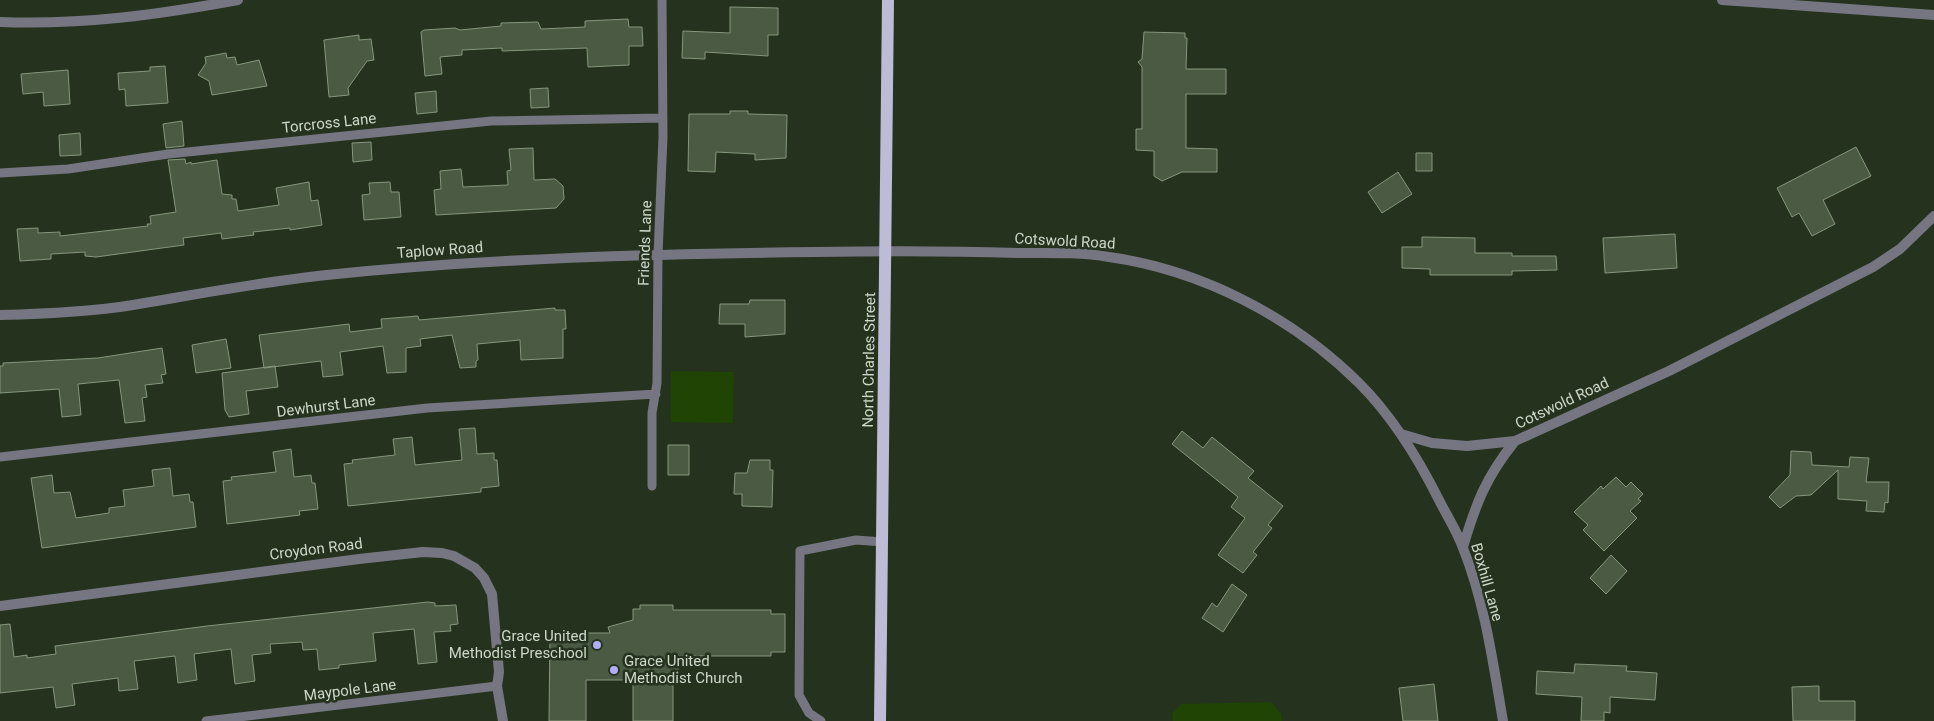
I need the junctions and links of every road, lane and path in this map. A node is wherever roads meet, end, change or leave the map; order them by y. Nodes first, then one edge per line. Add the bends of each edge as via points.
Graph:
1 (238, 0) edge
2 (662, 0) edge
3 (888, 0) edge
4 (1722, 0) edge
5 (1934, 15) edge
6 (0, 22) edge
7 (663, 118) junction
8 (0, 173) edge
9 (1934, 216) edge
10 (886, 251) junction
11 (658, 254) junction
12 (0, 316) edge
13 (656, 394) junction
14 (1401, 434) junction
15 (1515, 441) junction
16 (0, 457) edge
17 (652, 486) dead end
18 (883, 542) junction
19 (1463, 547) junction
20 (0, 606) edge
21 (497, 686) junction
22 (206, 721) edge
23 (503, 721) edge
24 (821, 721) edge
25 (880, 721) edge
26 (1503, 721) edge

1 - 6 street via 117,19 56,24
2 - 7 lane, Friends Lane
3 - 10 main road, North Charles Street
4 - 5 street
7 - 8 lane, Torcross Lane via 491,121 168,154 68,169
7 - 11 lane, Friends Lane
9 - 15 street, Cotswold Road via 1900,249 1873,267 1669,371
10 - 11 street, Taplow Road
10 - 14 street, Cotswold Road via 1088,254 1130,260 1193,278 1246,301 1316,345 1360,384
10 - 18 main road, North Charles Street
11 - 12 street, Taplow Road via 453,263 235,286 129,305
11 - 13 lane, Friends Lane
13 - 16 lane, Dewhurst Lane via 427,408
13 - 17 lane, Friends Lane via 652,413
14 - 15 street, Cotswold Road via 1432,443 1467,446
14 - 19 street, Boxhill Lane via 1423,468
15 - 19 street via 1483,488
18 - 24 lane via 856,540 800,550 799,695 809,713
18 - 25 main road, North Charles Street
19 - 26 street, Boxhill Lane via 1481,608
20 - 21 street, Croydon Road via 359,559 442,553 475,568 492,594 499,672
21 - 22 lane, Maypole Lane
21 - 23 street, Croydon Road

